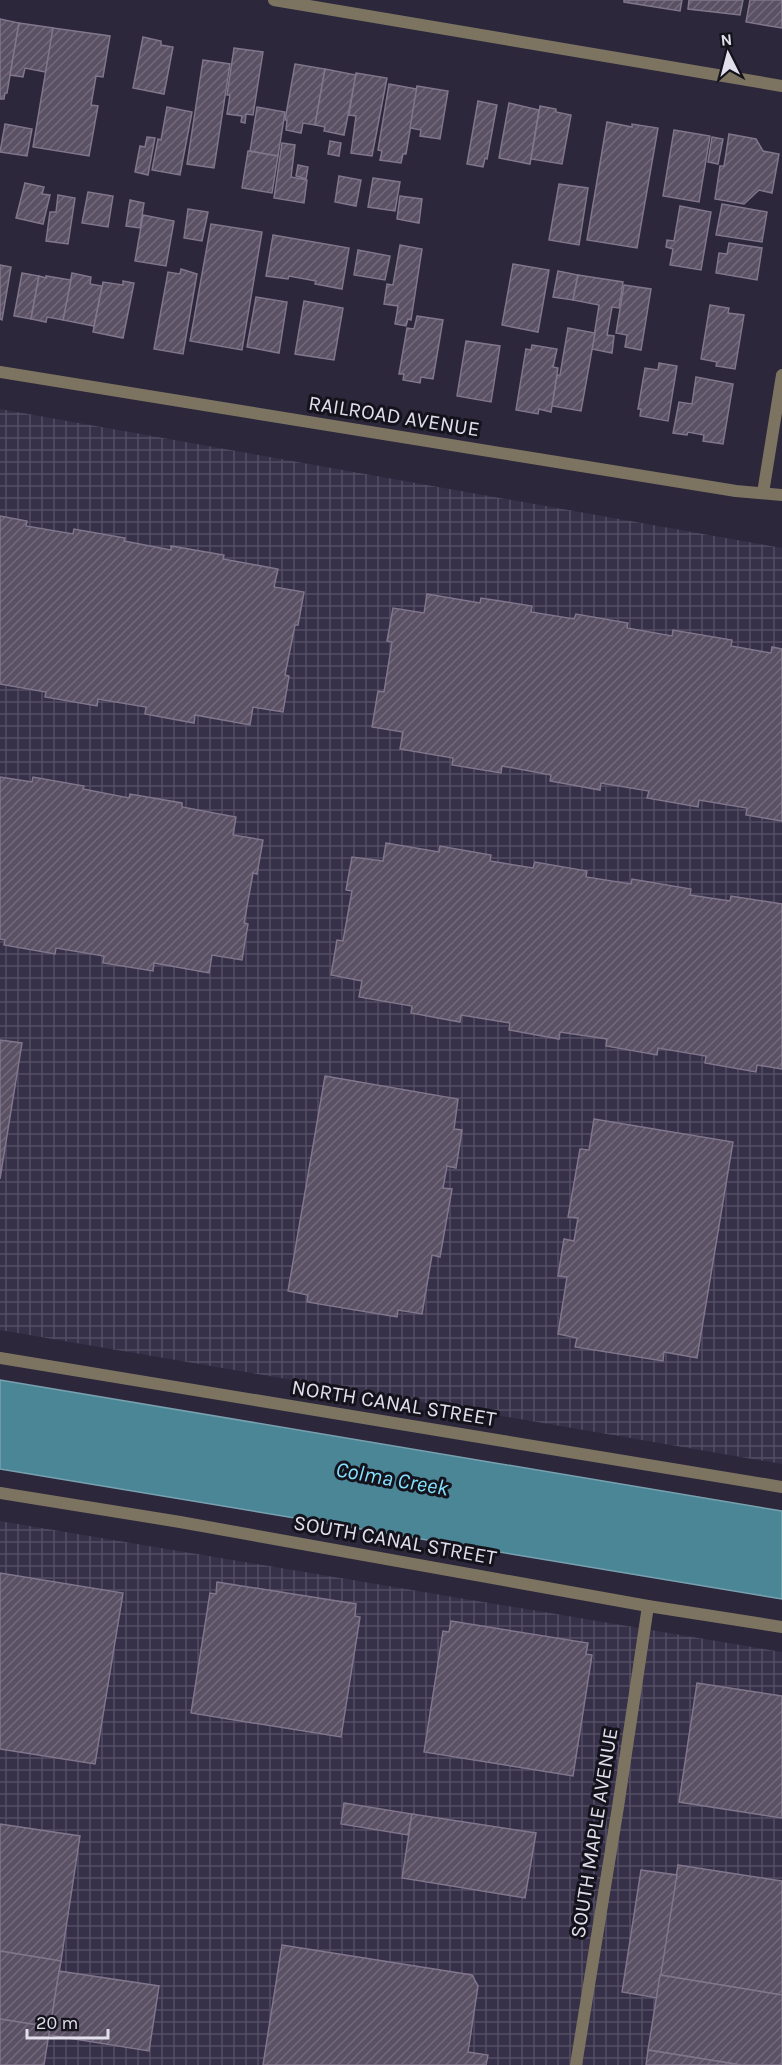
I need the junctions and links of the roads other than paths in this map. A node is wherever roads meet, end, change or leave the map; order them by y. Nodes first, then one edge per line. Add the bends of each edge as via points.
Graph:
1 (274, 0) edge
2 (782, 86) edge
3 (0, 372) edge
4 (782, 375) edge
5 (763, 493) junction
6 (782, 495) edge
7 (0, 1358) edge
8 (782, 1487) edge
9 (0, 1493) edge
10 (648, 1606) junction
11 (782, 1627) edge
12 (576, 2065) edge

1 - 2 street
3 - 5 street, RAILROAD AVENUE
4 - 5 street
5 - 6 street, RAILROAD AVENUE
7 - 8 street, NORTH CANAL STREET
9 - 10 street, SOUTH CANAL STREET
10 - 11 street, SOUTH CANAL STREET
10 - 12 street, SOUTH MAPLE AVENUE

